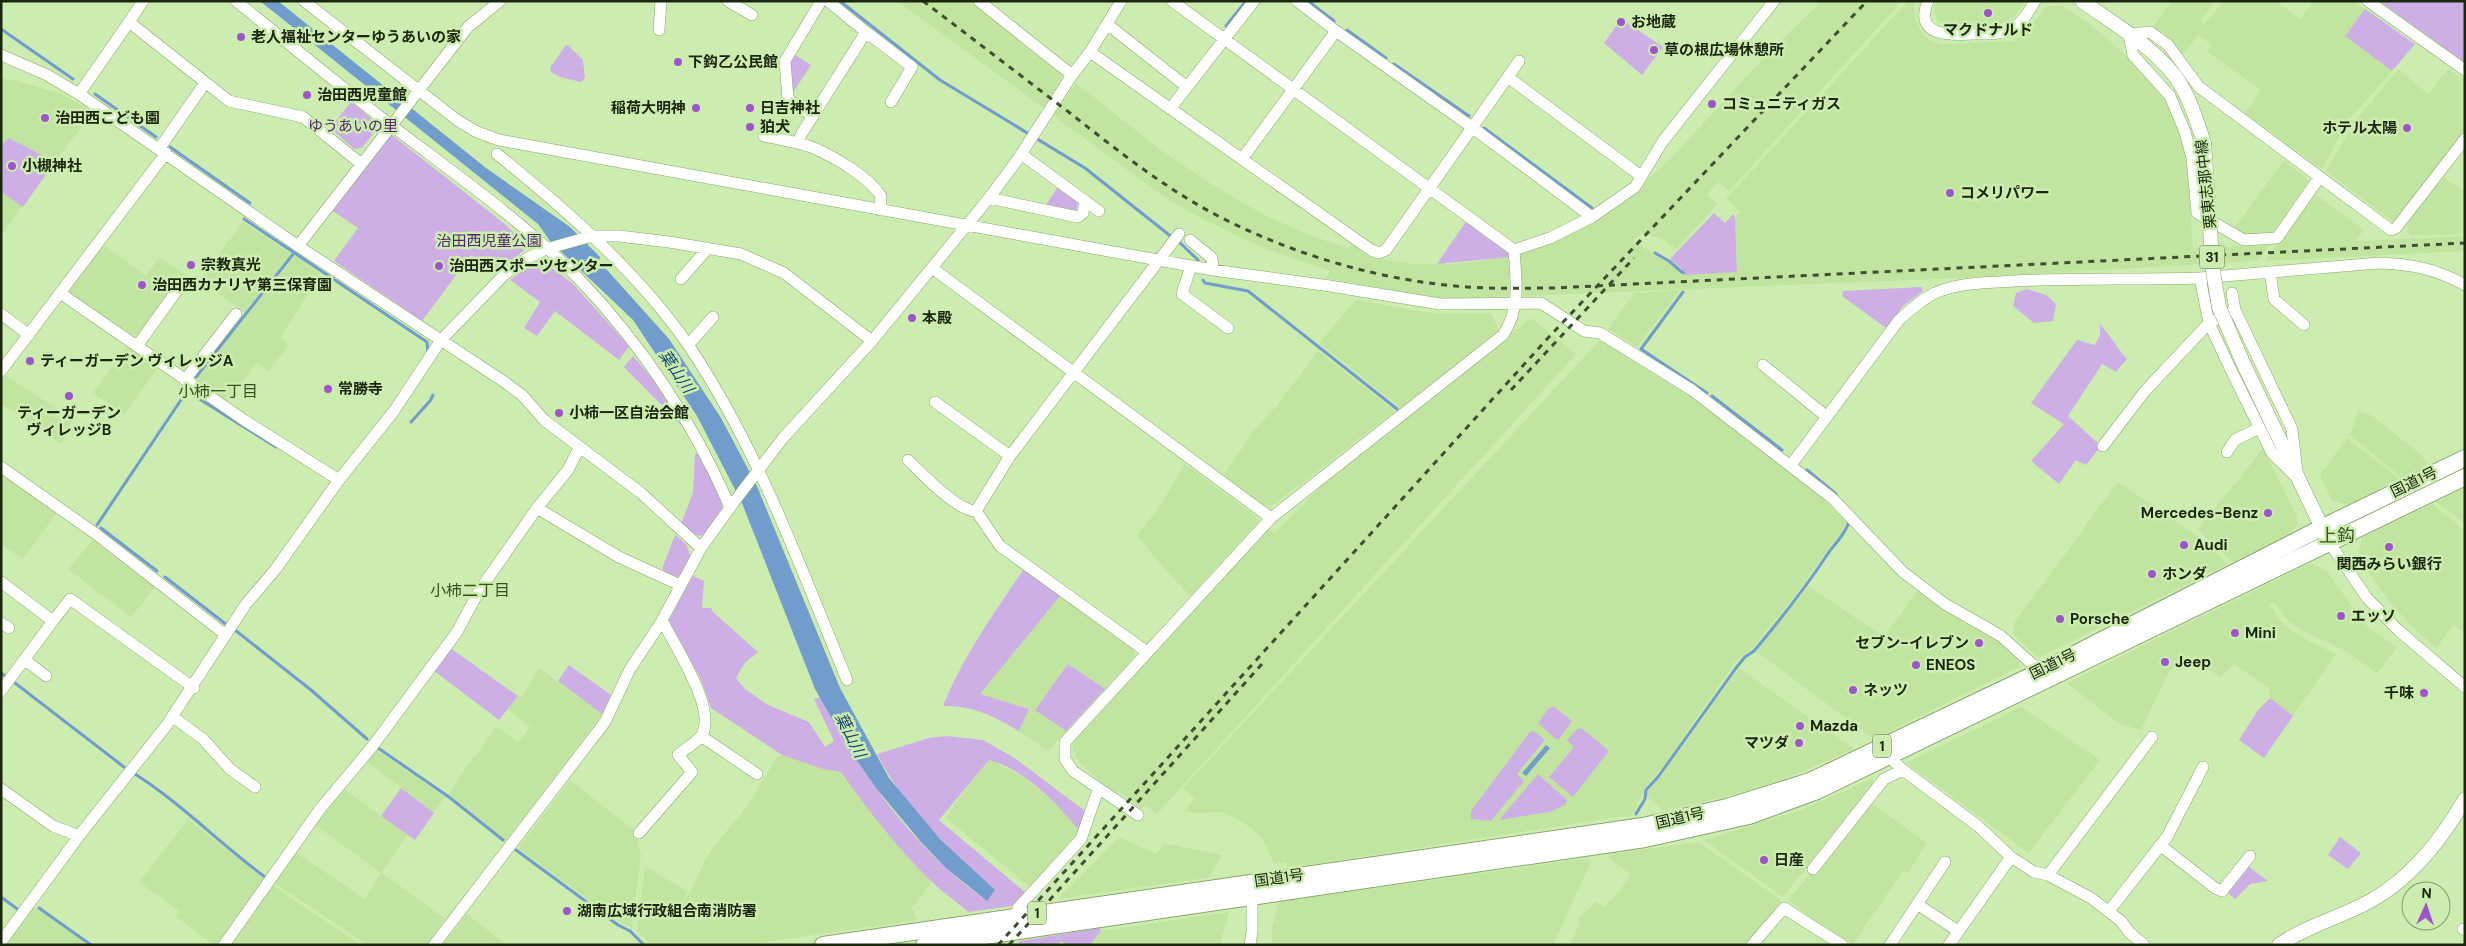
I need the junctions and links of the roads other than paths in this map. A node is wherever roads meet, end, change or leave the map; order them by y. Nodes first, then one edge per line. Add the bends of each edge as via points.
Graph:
1 (143, 1) edge
2 (236, 1) edge
3 (304, 1) edge
4 (500, 1) edge
5 (661, 1) edge
6 (728, 1) edge
7 (821, 1) edge
8 (828, 1) edge
9 (979, 1) edge
10 (1121, 1) edge
11 (1172, 1) edge
12 (1254, 1) edge
13 (1297, 1) edge
14 (1774, 1) edge
15 (1928, 1) edge
16 (2035, 1) edge
17 (2082, 1) edge
18 (2368, 1) edge
19 (752, 15) dead end
20 (129, 22) junction
21 (1107, 24) junction
22 (658, 30) dead end
23 (866, 32) junction
24 (1336, 32) junction
25 (2129, 34) junction
26 (1225, 38) junction
27 (1090, 52) junction
28 (1, 55) edge
29 (1519, 61) dead end
30 (2465, 70) edge
31 (1072, 75) junction
32 (1508, 78) junction
33 (205, 82) junction
34 (1187, 88) junction
35 (1294, 89) junction
36 (418, 93) junction
37 (79, 94) junction
38 (891, 102) dead end
39 (1170, 109) junction
40 (812, 116) junction
41 (393, 122) junction
42 (1473, 128) junction
43 (764, 136) dead end
44 (2465, 139) edge
45 (798, 143) junction
46 (162, 151) junction
47 (497, 154) dead end
48 (1021, 154) junction
49 (1242, 160) junction
50 (360, 163) junction
51 (1642, 176) junction
52 (2319, 178) junction
53 (1431, 187) junction
54 (989, 198) junction
55 (1085, 201) junction
56 (880, 210) junction
57 (1099, 211) dead end
58 (1592, 217) junction
59 (966, 226) junction
60 (592, 236) junction
61 (1176, 238) dead end
62 (1190, 240) dead end
63 (298, 246) junction
64 (708, 248) junction
65 (546, 249) junction
66 (1514, 250) junction
67 (1159, 259) junction
68 (1191, 266) junction
69 (932, 268) junction
70 (1214, 270) junction
71 (2270, 272) junction
72 (2200, 278) junction
73 (681, 279) dead end
74 (2465, 285) edge
75 (178, 288) dead end
76 (60, 293) junction
77 (2232, 293) dead end
78 (1515, 303) junction
79 (2235, 310) junction
80 (1, 314) edge
81 (236, 314) dead end
82 (713, 317) dead end
83 (2209, 323) junction
84 (2298, 324) dead end
85 (1228, 328) dead end
86 (29, 335) junction
87 (441, 340) junction
88 (872, 341) junction
89 (688, 345) junction
90 (137, 346) junction
91 (1763, 365) dead end
92 (1, 371) edge
93 (1074, 374) junction
94 (185, 380) junction
95 (935, 402) dead end
96 (1827, 416) junction
97 (2259, 428) junction
98 (2103, 446) dead end
99 (579, 448) junction
100 (2227, 452) dead end
101 (1010, 456) junction
102 (2465, 458) edge
103 (908, 460) dead end
104 (1791, 465) junction
105 (1, 467) edge
106 (758, 470) junction
107 (2465, 477) edge
108 (2298, 479) junction
109 (339, 480) junction
110 (732, 505) junction
111 (538, 508) junction
112 (976, 511) junction
113 (1271, 518) junction
114 (2321, 528) junction
115 (2330, 542) junction
116 (701, 548) junction
117 (1, 582) edge
118 (680, 585) junction
119 (662, 620) junction
120 (53, 621) junction
121 (226, 635) junction
122 (1147, 652) junction
123 (25, 660) junction
124 (2048, 674) junction
125 (46, 676) dead end
126 (848, 680) dead end
127 (2465, 687) edge
128 (194, 688) junction
129 (1, 691) edge
130 (173, 716) junction
131 (701, 736) junction
132 (2152, 737) dead end
133 (1884, 752) junction
134 (2203, 767) dead end
135 (1903, 770) junction
136 (757, 774) dead end
137 (255, 787) dead end
138 (1, 788) edge
139 (1096, 795) junction
140 (2465, 799) edge
141 (1138, 815) dead end
142 (639, 833) dead end
143 (79, 836) junction
144 (2160, 845) junction
145 (2250, 856) dead end
146 (2012, 857) junction
147 (1946, 862) dead end
148 (1813, 869) dead end
149 (2048, 875) junction
150 (1252, 889) junction
151 (1917, 904) junction
152 (2109, 911) junction
153 (1018, 916) junction
154 (1958, 931) junction
155 (1, 942) edge
156 (856, 942) edge
157 (1837, 943) edge
158 (224, 945) edge
159 (434, 945) edge
160 (823, 945) edge
161 (924, 945) edge
162 (1250, 945) edge
163 (1752, 945) edge
164 (1890, 945) edge
165 (1949, 945) edge
166 (2144, 945) edge
167 (2279, 945) edge

1 - 20 street
2 - 41 street
3 - 36 street
4 - 36 street via 468,27
5 - 22 street
6 - 19 street
7 - 40 street via 785,61 788,99
8 - 23 street
9 - 31 street
10 - 21 street
11 - 26 street
12 - 26 street
13 - 24 street
14 - 51 street via 1665,138
15 - 16 street via 1925,16 1929,25 1936,33 1945,36 2000,34 2021,22
17 - 25 main road, 栗東志那中線 / 31
18 - 30 street
20 - 33 street
20 - 37 street
21 - 27 street
21 - 34 street
23 - 38 street via 912,67
23 - 40 street
24 - 35 street
24 - 42 street
25 - 52 street via 2150,32 2168,45 2198,87
25 - 52 street via 2133,55 2170,96 2186,132 2197,213 2244,240 2276,238
25 - 108 main road, 栗東志那中線 / 31, bridge via 2175,77 2193,112 2204,143 2213,271 2219,307
26 - 34 street
26 - 35 street
27 - 31 street
27 - 39 street
28 - 37 street via 47,75
29 - 32 street
31 - 48 street
32 - 42 street
32 - 51 street
33 - 46 street
33 - 50 street via 229,101 304,116
34 - 39 street
35 - 49 street
35 - 53 street
36 - 41 street
36 - 56 street via 470,128 499,140
37 - 46 street
39 - 49 street
40 - 45 street
41 - 50 street
41 - 65 street
42 - 53 street
42 - 58 street
43 - 45 street
44 - 52 street via 2396,228 2391,230
45 - 56 street via 816,148 875,187 882,196
46 - 63 street
46 - 76 street
47 - 60 street
48 - 54 street
48 - 55 street
49 - 53 street via 1379,253 1386,250
50 - 63 street
51 - 58 street via 1635,187
53 - 66 street
54 - 55 street via 1078,216 1083,213
54 - 59 street
55 - 57 street
56 - 59 street
58 - 66 street via 1550,238
59 - 67 street
59 - 69 street
60 - 64 street via 618,236
60 - 65 street
60 - 89 street
61 - 67 street
62 - 70 street via 1212,258
63 - 87 street
64 - 73 street
64 - 88 street via 741,254 784,273
65 - 87 street via 505,274
65 - 110 street via 601,304 670,392
66 - 78 street
67 - 68 street
67 - 93 street
68 - 70 street
68 - 85 street via 1182,294
69 - 88 street
69 - 93 street
70 - 78 street via 1440,304
71 - 72 street
71 - 74 street via 2379,263 2408,264 2446,274
71 - 84 street via 2274,300
72 - 83 street
72 - 96 street via 1978,283 1936,293 1898,320
75 - 90 street
76 - 86 street
76 - 90 street
77 - 79 street
78 - 104 street via 1541,303 1584,330 1608,337 1692,390
78 - 113 street via 1512,320 1502,335
79 - 83 street
79 - 108 street via 2292,429
80 - 86 street
81 - 94 street
82 - 89 street
83 - 97 street
83 - 98 street via 2144,391
86 - 92 street
87 - 99 street via 523,396 544,420
87 - 109 street via 394,411
88 - 106 street
89 - 106 street via 739,429
90 - 94 street
91 - 96 street
93 - 101 street
93 - 113 street
94 - 109 street
95 - 101 street
96 - 104 street
97 - 100 street via 2235,440
97 - 108 street via 2272,453
99 - 111 street via 568,470
99 - 116 street via 641,493
101 - 112 street
102 - 114 highway, 国道1号 / 1
103 - 112 street via 968,511
104 - 124 street via 1832,498 1903,572 1945,604 2001,636
105 - 121 street via 133,562
106 - 110 street
106 - 126 street
107 - 115 highway, 国道1号 / 1
108 - 114 main road, 栗東志那中線 / 31
109 - 121 street
110 - 116 street
111 - 118 street via 619,557
111 - 158 street via 479,591 454,637 372,747 320,809
112 - 122 street via 1000,546
113 - 122 street
114 - 115 main road, 栗東志那中線 / 31
114 - 124 highway, 国道1号 / 1
115 - 124 highway, 国道1号 / 1
115 - 127 street via 2368,598 2398,630
116 - 118 street
117 - 120 street
118 - 119 street
119 - 131 street via 697,686 706,722
119 - 159 street via 630,669 605,722
120 - 123 street
120 - 128 street via 70,599
121 - 128 street
122 - 139 street via 1064,742 1064,759
123 - 125 street
123 - 129 street
124 - 133 highway, 国道1号 / 1
128 - 130 street
130 - 137 street via 203,740 230,769
130 - 143 street
131 - 136 street
131 - 142 street via 678,755 692,772
132 - 149 street
133 - 135 street
133 - 150 highway, 国道1号 / 1 via 1817,791 1748,816 1696,829 1635,840
134 - 144 street via 2185,805
135 - 146 street via 1970,820
135 - 148 street via 1884,779
138 - 143 street via 52,826
139 - 141 street
139 - 153 street via 1081,839 1018,908
140 - 167 main road via 2437,843 2388,890
143 - 155 street
144 - 145 street via 2222,891
144 - 152 street
146 - 149 street via 2034,872
146 - 154 street
147 - 151 street
149 - 152 street via 2075,888
150 - 153 highway, 国道1号 / 1
150 - 161 highway, 国道1号 / 1
150 - 162 street
151 - 154 street
151 - 164 street
152 - 166 street
153 - 156 highway, 国道1号 / 1
154 - 165 street
156 - 160 highway, 国道1号 / 1
157 - 163 street via 1784,908

